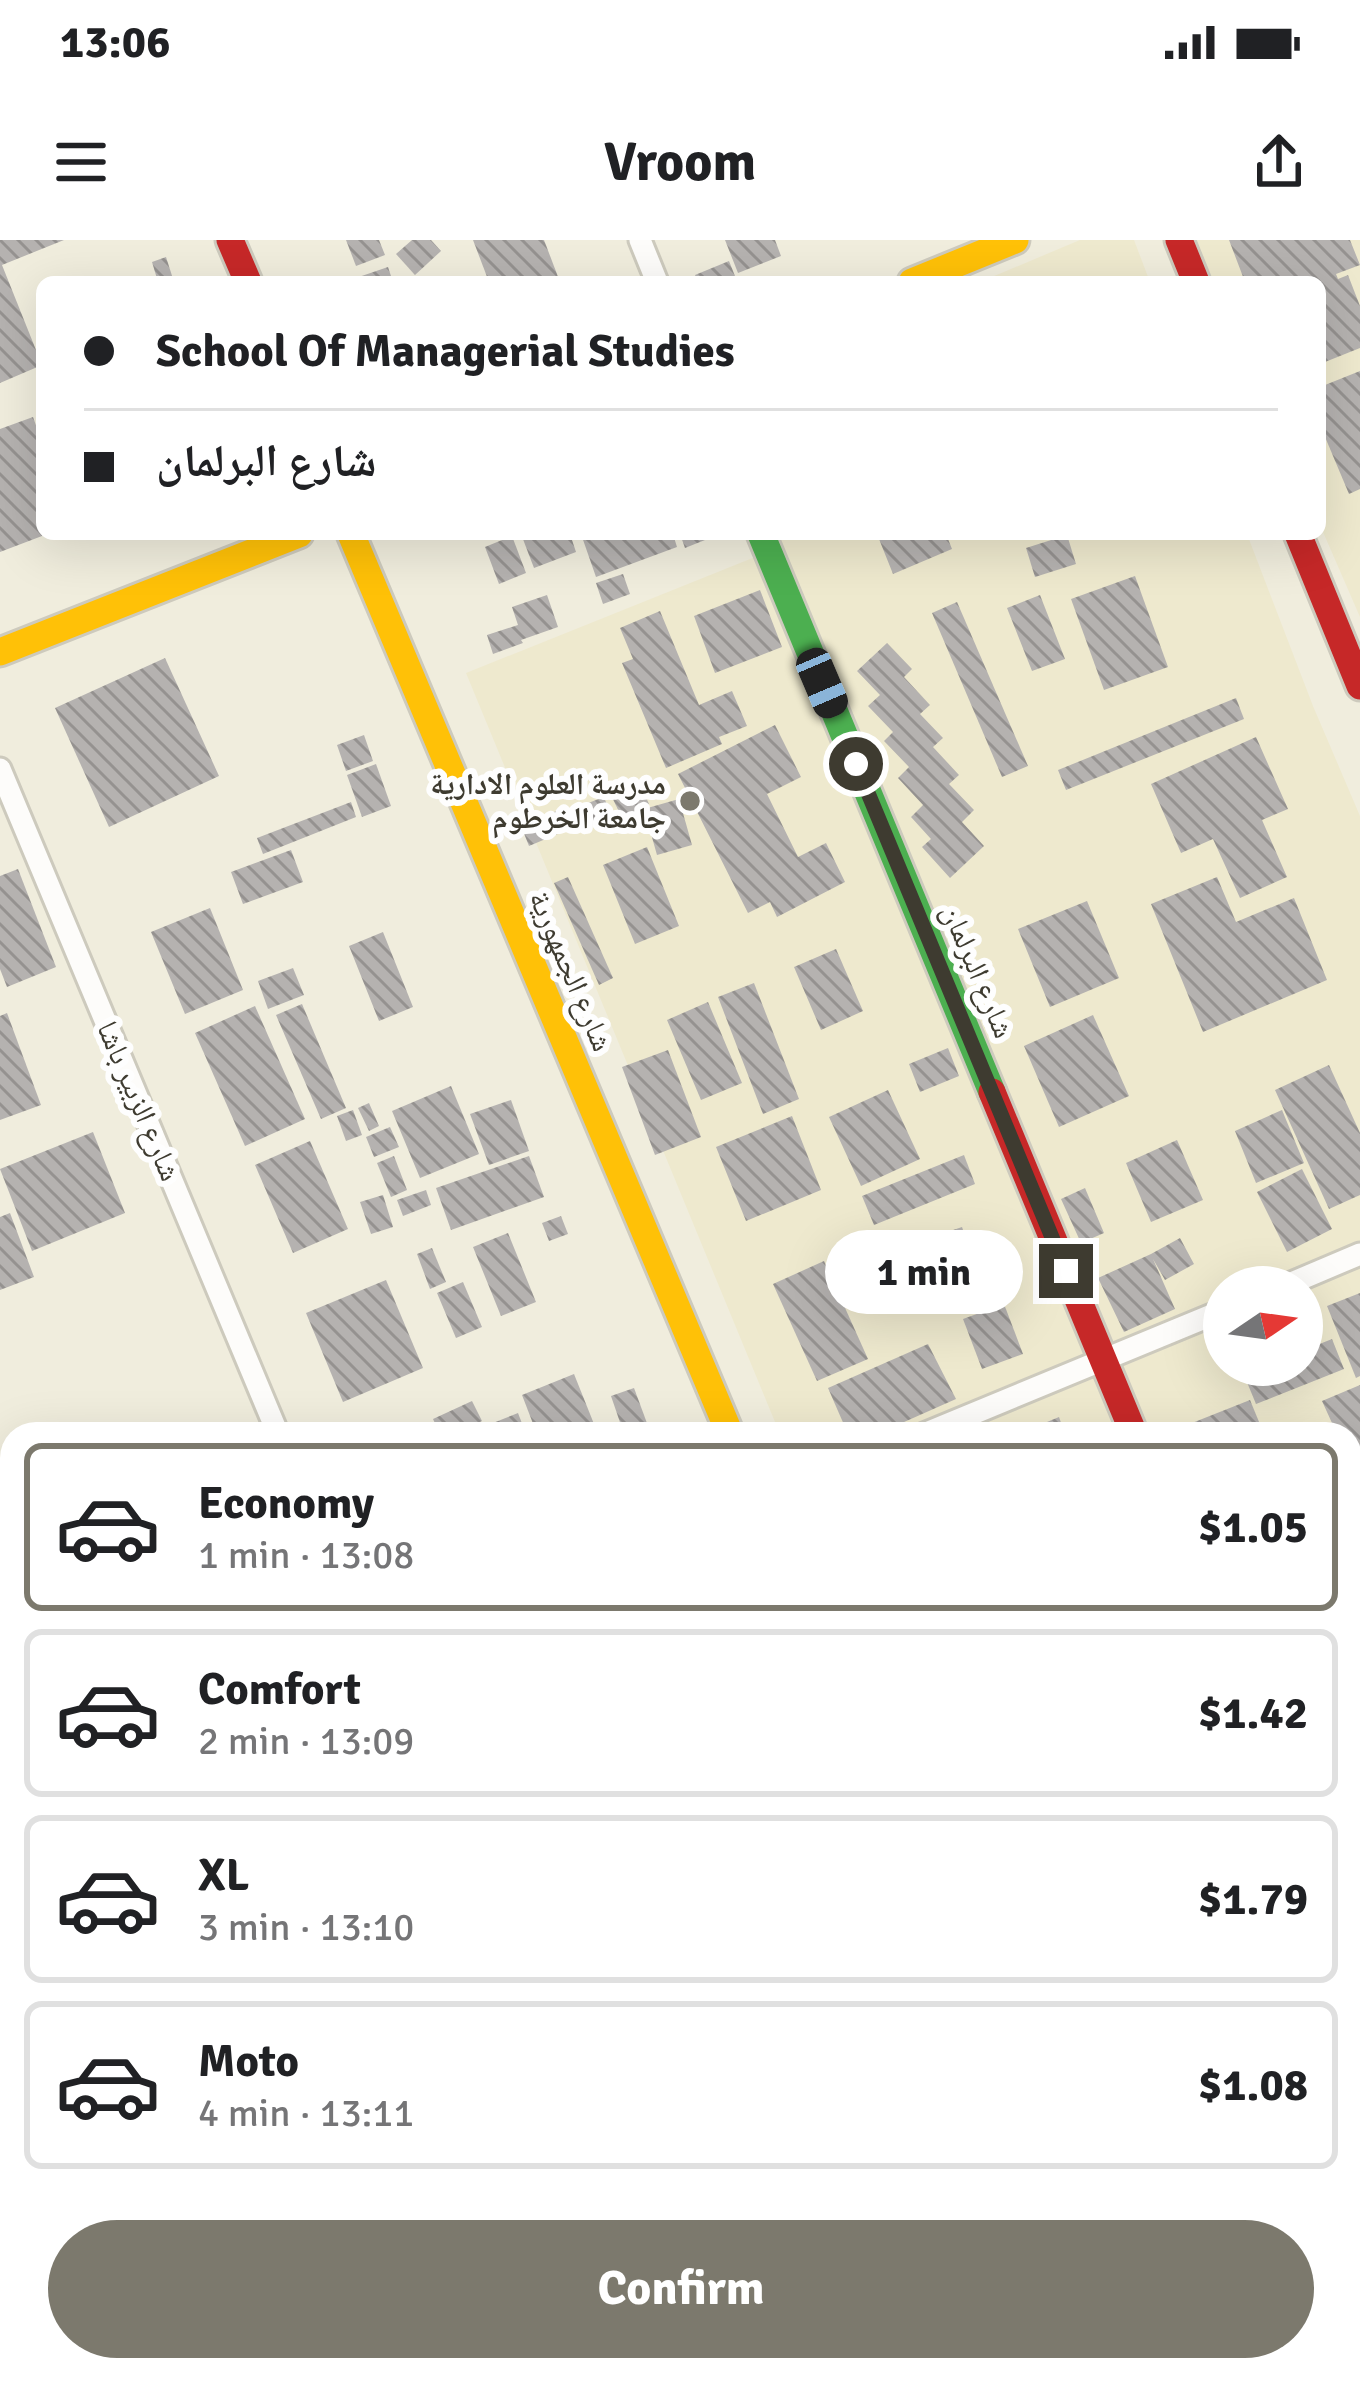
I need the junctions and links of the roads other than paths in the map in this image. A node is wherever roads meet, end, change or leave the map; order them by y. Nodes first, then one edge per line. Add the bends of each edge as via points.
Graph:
1 (230, 240) edge
2 (640, 240) edge
3 (1015, 240) edge
4 (1180, 240) edge
5 (245, 276) edge
6 (655, 276) edge
7 (926, 276) edge
8 (1194, 276) edge
9 (283, 540) edge
10 (354, 540) edge
11 (763, 540) edge
12 (1300, 540) edge
13 (0, 652) edge
14 (1360, 686) edge
15 (0, 769) edge
16 (1360, 1254) edge
17 (1323, 1270) edge
18 (1203, 1319) edge
19 (1103, 1359) junction
20 (273, 1422) edge
21 (725, 1422) edge
22 (953, 1422) edge
23 (1129, 1422) edge

1 - 5 street
2 - 6 street
3 - 7 street
4 - 8 street
9 - 13 street
10 - 21 street, شارع الجمهورية
11 - 19 street, شارع البرلمان
12 - 14 street
15 - 20 street, شارع الزبير باشا
16 - 17 street
18 - 19 street
19 - 22 street
19 - 23 street, شارع البرلمان

